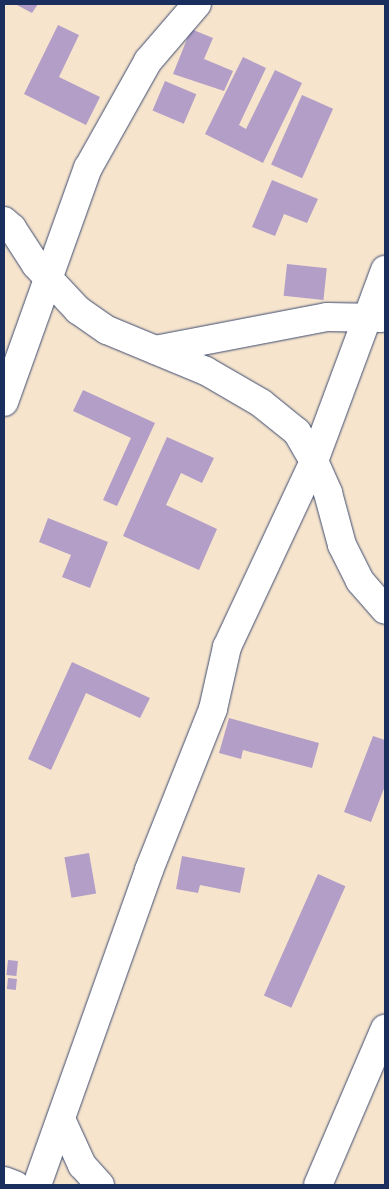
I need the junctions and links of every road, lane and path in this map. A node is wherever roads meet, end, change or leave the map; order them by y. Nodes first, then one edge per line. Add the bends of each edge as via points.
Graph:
1 (197, 4) edge
2 (4, 221) edge
3 (385, 270) edge
4 (48, 278) junction
5 (375, 318) edge
6 (155, 350) junction
7 (4, 402) edge
8 (314, 461) junction
9 (385, 610) edge
10 (385, 1030) edge
11 (61, 1119) junction
12 (4, 1181) edge
13 (15, 1185) edge
14 (37, 1185) edge
15 (100, 1185) edge
16 (318, 1185) edge

1 - 4 street via 148,60 88,168
2 - 4 street
3 - 5 street
4 - 6 street via 78,310 107,330
4 - 7 street
5 - 6 street via 327,317
5 - 8 street
6 - 8 street via 206,371 261,403 297,432
8 - 9 street via 328,493 342,545 360,581
8 - 11 street via 227,647 213,709 149,870
10 - 16 street
11 - 14 street
11 - 15 street via 82,1165
12 - 13 street

